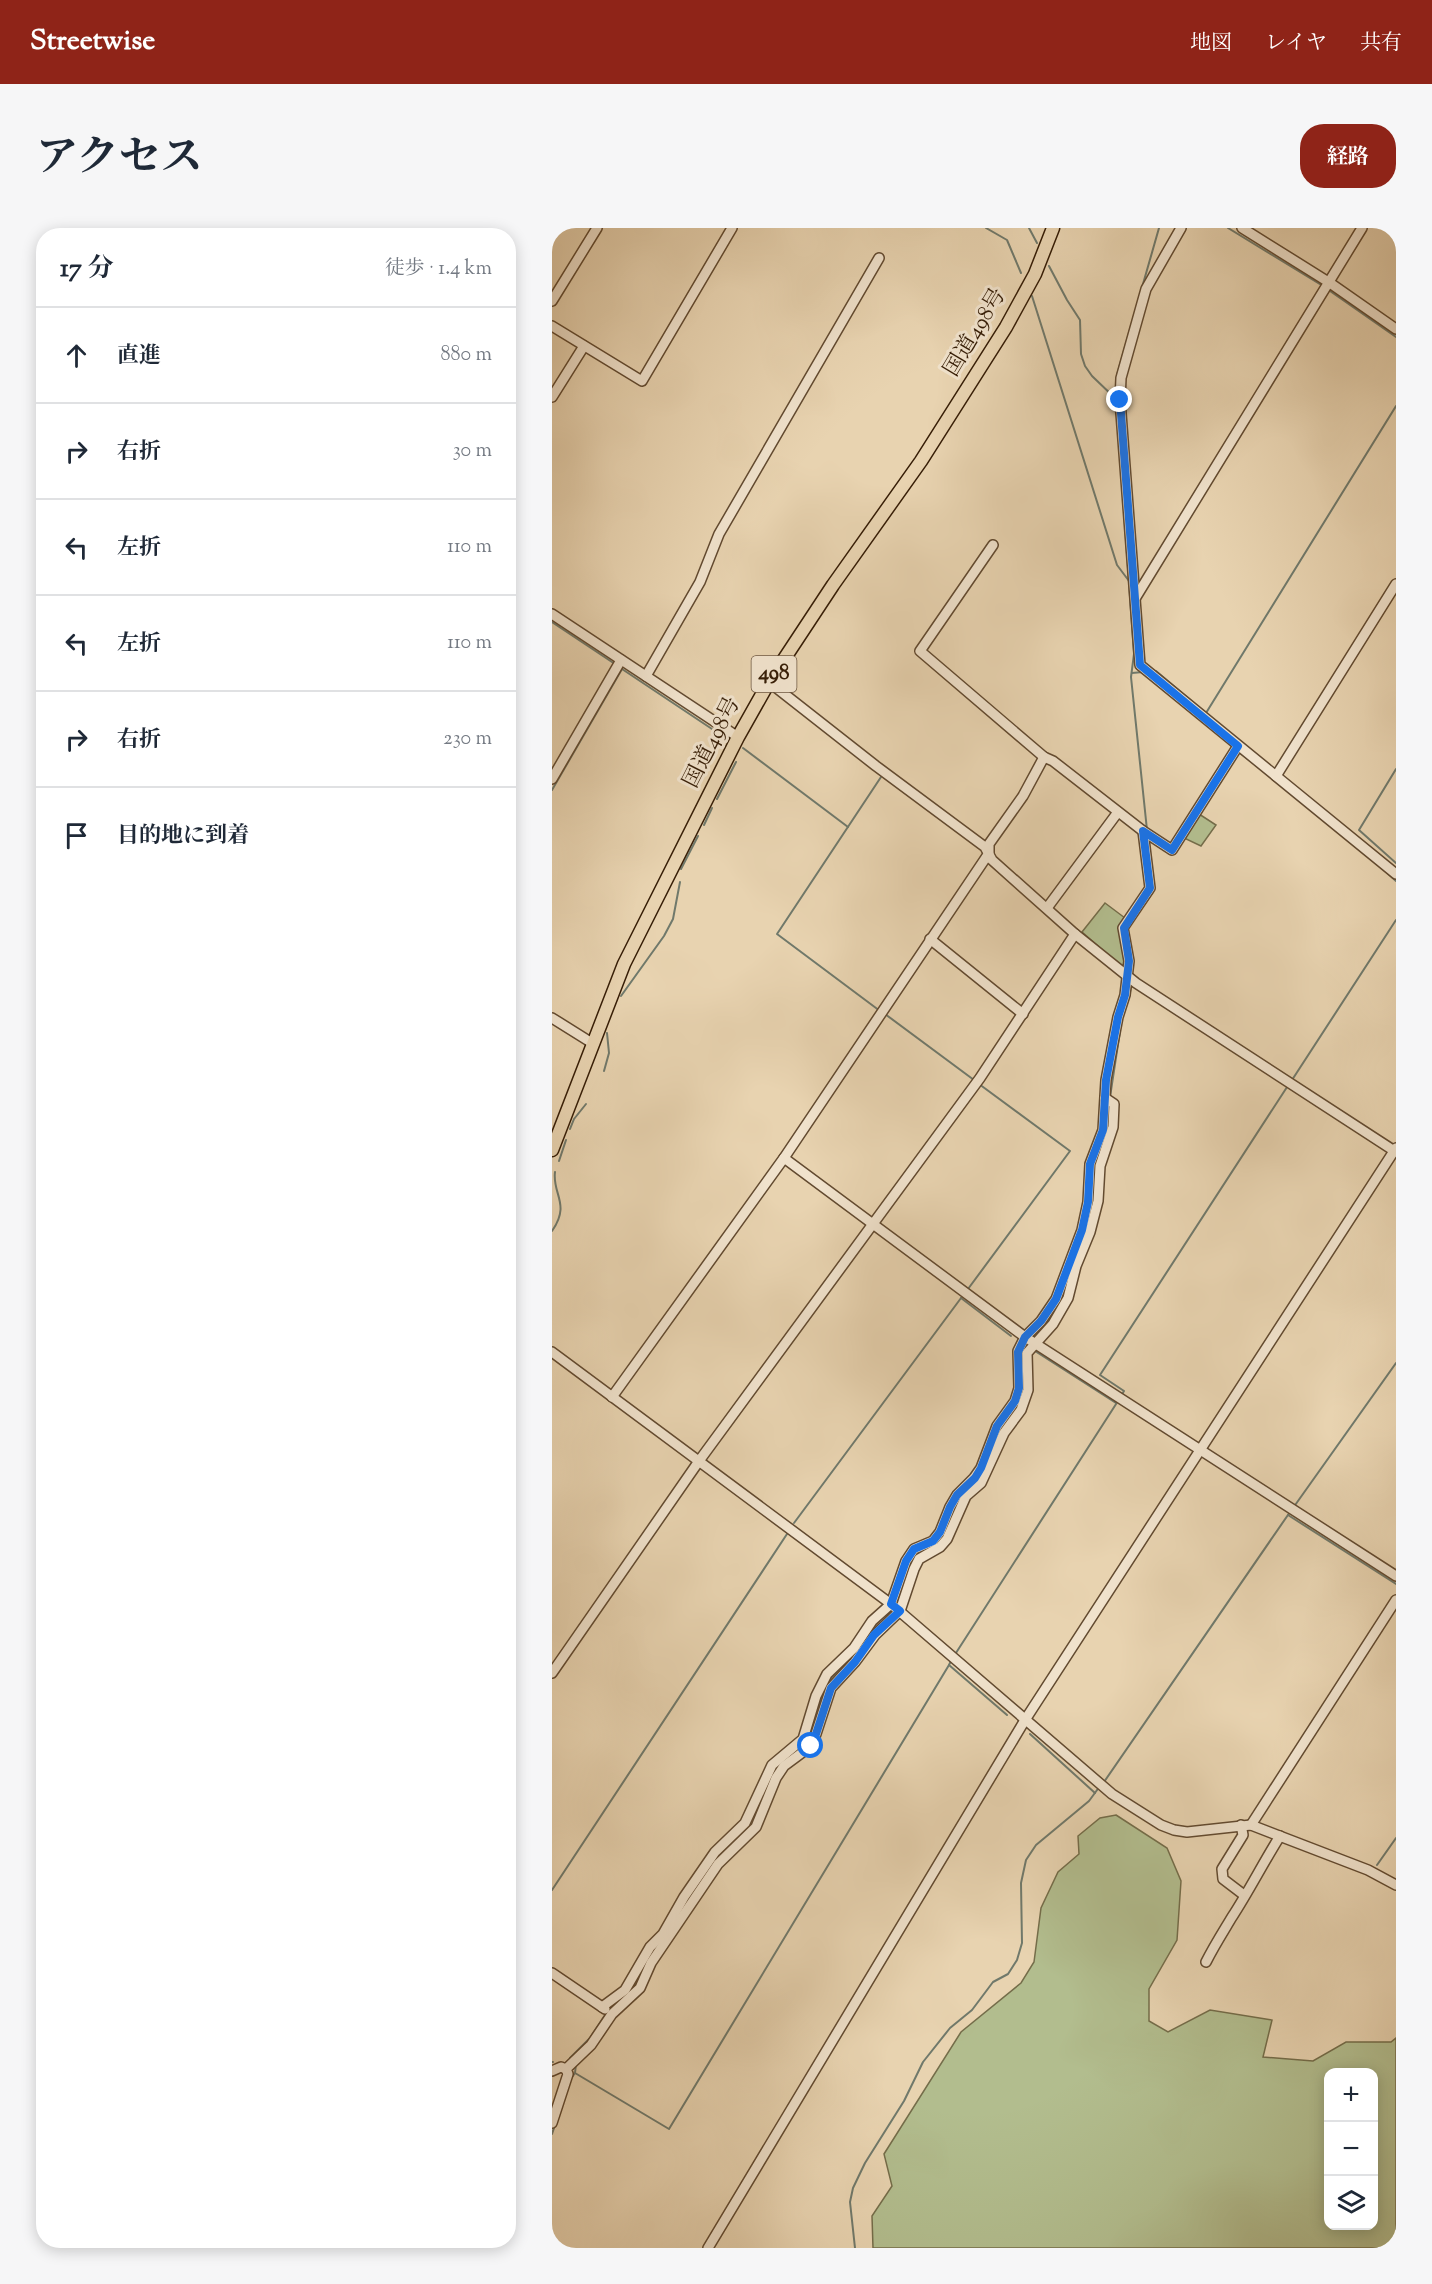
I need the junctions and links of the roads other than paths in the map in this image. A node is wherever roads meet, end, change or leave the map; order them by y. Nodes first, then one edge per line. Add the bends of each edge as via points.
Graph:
1 (597, 228) edge
2 (732, 228) edge
3 (1053, 228) edge
4 (1180, 228) edge
5 (1242, 228) edge
6 (1362, 228) edge
7 (879, 258) dead end
8 (1330, 283) junction
9 (552, 301) edge
10 (552, 326) edge
11 (1396, 329) edge
12 (584, 346) junction
13 (552, 397) edge
14 (993, 545) dead end
15 (1396, 584) edge
16 (1136, 597) junction
17 (552, 614) edge
18 (621, 660) junction
19 (646, 676) junction
20 (769, 681) junction
21 (738, 737) junction
22 (1238, 746) junction
23 (1044, 757) junction
24 (1276, 776) junction
25 (552, 779) edge
26 (1118, 812) junction
27 (1146, 833) junction
28 (989, 853) junction
29 (1396, 874) edge
30 (1047, 908) junction
31 (1076, 934) junction
32 (930, 939) junction
33 (1126, 975) junction
34 (1023, 1014) junction
35 (552, 1018) edge
36 (592, 1043) junction
37 (1105, 1098) junction
38 (552, 1150) edge
39 (1396, 1150) edge
40 (784, 1158) junction
41 (872, 1224) junction
42 (1025, 1337) junction
43 (1034, 1343) junction
44 (552, 1352) edge
45 (612, 1397) junction
46 (1201, 1449) junction
47 (699, 1461) junction
48 (1396, 1576) edge
49 (1396, 1600) edge
50 (891, 1604) junction
51 (900, 1611) junction
52 (552, 1673) edge
53 (1025, 1720) junction
54 (1246, 1825) junction
55 (1280, 1836) junction
56 (1396, 1885) edge
57 (1244, 1895) junction
58 (1206, 1962) dead end
59 (552, 1973) edge
60 (602, 2007) junction
61 (612, 2014) junction
62 (571, 2064) junction
63 (552, 2071) edge
64 (552, 2123) edge
65 (708, 2248) edge

1 - 9 street
2 - 12 street via 642,381
3 - 20 highway, 国道498号 / 498 via 1035,274 1006,327 921,460
4 - 16 street via 1146,289 1121,378
5 - 8 street
6 - 8 street
7 - 19 street via 719,534 700,582
8 - 11 street
8 - 16 street
10 - 12 street
12 - 13 street
14 - 23 street via 920,651
15 - 24 street
16 - 22 street via 1140,665
17 - 18 street
18 - 19 street
18 - 25 street
19 - 21 street
20 - 21 highway, 国道498号 / 498
20 - 28 street
21 - 36 highway, 国道498号 / 498 via 624,964
22 - 24 street
22 - 27 street via 1172,850
23 - 26 street
23 - 28 street via 1023,796 989,844
24 - 29 street
26 - 27 street
26 - 30 street
27 - 33 street via 1150,888 1124,928 1129,961
28 - 30 street via 992,860
28 - 32 street
30 - 31 street
31 - 33 street
31 - 34 street
32 - 34 street
32 - 40 street
33 - 37 street
33 - 39 street
34 - 41 street
35 - 36 street
36 - 38 highway, 国道498号 / 498
37 - 42 street via 1103,1130 1090,1164 1082,1230 1056,1299
37 - 43 street via 1114,1104 1113,1127 1100,1166 1098,1201 1090,1232 1062,1312
39 - 46 street
40 - 41 street
40 - 45 street
41 - 42 street
41 - 47 street
42 - 43 street
42 - 50 street via 1018,1352 1019,1388 1015,1401 997,1426 981,1468 957,1495 940,1532 933,1541 914,1549 906,1561
43 - 46 street
43 - 51 street via 1027,1353 1028,1390 1021,1410 1004,1433 981,1484 966,1496 947,1539 919,1559
44 - 45 street
45 - 47 street
46 - 48 street
46 - 53 street
47 - 50 street
47 - 52 street
49 - 54 street
50 - 51 street
50 - 60 street via 827,1674 803,1739 772,1765 745,1823 715,1852 625,1990
51 - 53 street
51 - 61 street via 874,1635 831,1688 811,1746 784,1766 756,1827 718,1864 651,1963 640,1988
53 - 54 street via 1096,1782 1161,1825 1186,1832
53 - 65 street
54 - 55 street
54 - 57 street via 1222,1869 1223,1879
55 - 56 street
55 - 57 street
57 - 58 street
59 - 60 street
60 - 61 street
61 - 62 street via 591,2045
62 - 63 street
62 - 64 street

